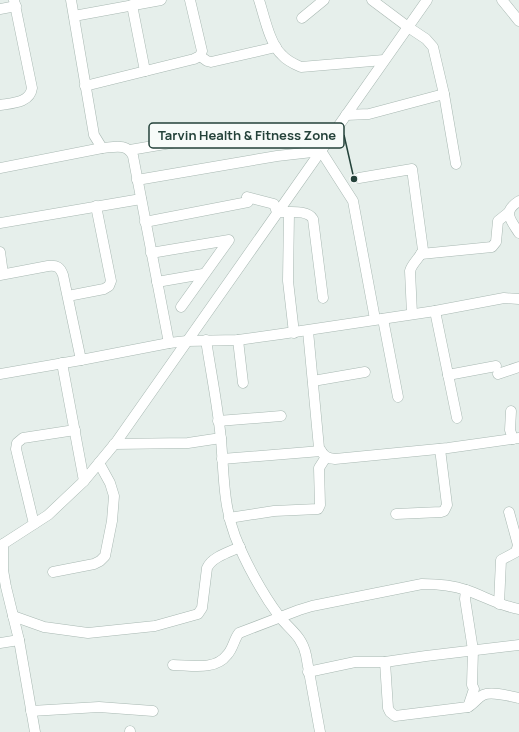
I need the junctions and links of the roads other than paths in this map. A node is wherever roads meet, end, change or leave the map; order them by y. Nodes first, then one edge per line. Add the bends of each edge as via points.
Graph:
1 (71, 0) edge
2 (161, 0) edge
3 (190, 0) edge
4 (259, 0) edge
5 (324, 0) edge
6 (372, 0) edge
7 (427, 0) edge
8 (502, 0) edge
9 (15, 3) edge
10 (132, 5) junction
11 (0, 9) edge
12 (74, 16) junction
13 (302, 18) dead end
14 (519, 21) edge
15 (408, 27) junction
16 (276, 47) junction
17 (200, 56) junction
18 (384, 60) junction
19 (145, 71) junction
20 (86, 86) junction
21 (444, 94) junction
22 (0, 105) edge
23 (346, 115) junction
24 (235, 132) dead end
25 (102, 148) junction
26 (130, 150) junction
27 (321, 150) junction
28 (456, 164) dead end
29 (0, 168) edge
30 (359, 178) dead end
31 (137, 180) junction
32 (141, 199) junction
33 (519, 201) edge
34 (96, 206) junction
35 (277, 212) junction
36 (289, 213) junction
37 (508, 213) junction
38 (145, 222) junction
39 (0, 223) edge
40 (519, 233) edge
41 (0, 252) edge
42 (151, 253) junction
43 (422, 254) junction
44 (203, 274) junction
45 (2, 275) edge
46 (157, 282) junction
47 (68, 296) junction
48 (323, 298) dead end
49 (519, 299) edge
50 (181, 307) dead end
51 (435, 311) junction
52 (412, 314) junction
53 (379, 319) junction
54 (308, 331) junction
55 (294, 333) junction
56 (206, 340) junction
57 (238, 340) junction
58 (187, 341) junction
59 (169, 343) junction
60 (80, 360) junction
61 (62, 363) junction
62 (519, 367) edge
63 (365, 372) dead end
64 (0, 374) edge
65 (448, 375) junction
66 (313, 381) junction
67 (243, 383) dead end
68 (398, 397) dead end
69 (511, 411) dead end
70 (280, 416) dead end
71 (457, 418) dead end
72 (218, 421) junction
73 (75, 430) junction
74 (221, 438) junction
75 (516, 438) edge
76 (114, 444) junction
77 (440, 449) junction
78 (324, 454) junction
79 (222, 459) junction
80 (99, 463) junction
81 (84, 481) junction
82 (509, 512) dead end
83 (396, 514) dead end
84 (229, 518) junction
85 (34, 524) junction
86 (2, 545) edge
87 (240, 547) junction
88 (53, 572) dead end
89 (466, 590) junction
90 (499, 604) junction
91 (519, 609) edge
92 (13, 616) junction
93 (280, 617) junction
94 (19, 640) junction
95 (0, 643) edge
96 (519, 645) edge
97 (473, 650) junction
98 (385, 662) junction
99 (173, 665) dead end
100 (308, 672) junction
101 (474, 689) junction
102 (485, 694) junction
103 (519, 698) edge
104 (468, 707) junction
105 (153, 711) dead end
106 (31, 712) junction
107 (35, 732) edge
108 (320, 732) edge

1 - 12 street
2 - 10 street
3 - 17 street via 202,52
4 - 16 street
5 - 13 street
6 - 15 street
7 - 15 street
8 - 14 street
9 - 11 street
9 - 22 street via 32,88 28,98
10 - 12 street
10 - 19 street
12 - 20 street
15 - 18 street
15 - 21 street via 433,47
16 - 17 street via 211,62
16 - 18 street via 280,55 301,67
17 - 19 street
18 - 23 street
19 - 20 street
20 - 25 street via 94,135
21 - 23 street via 369,114
21 - 28 street
23 - 27 street
24 - 26 street
25 - 26 street via 125,147
25 - 29 street
26 - 31 street
27 - 31 street
27 - 35 street
27 - 53 street via 353,201
30 - 43 street via 412,169
31 - 32 street
32 - 34 street
32 - 38 street
33 - 37 street
34 - 39 street
34 - 47 street via 111,281 104,289
35 - 36 street
35 - 38 street via 274,204 247,199
35 - 58 street
36 - 48 street via 306,213 313,219
36 - 55 street via 288,281
37 - 40 street
37 - 43 street via 498,221 494,246
38 - 42 street
41 - 45 street
42 - 44 street via 228,239
42 - 46 street
43 - 52 street via 410,271
44 - 46 street
44 - 50 street
45 - 47 street via 56,265 63,275
46 - 59 street
47 - 60 street
49 - 51 street via 504,298
51 - 52 street
51 - 65 street
52 - 53 street
53 - 54 street
53 - 68 street
54 - 55 street
54 - 66 street
55 - 57 street
56 - 57 street
56 - 58 street
56 - 72 street
57 - 67 street
58 - 59 street
58 - 76 street
59 - 60 street
60 - 61 street
61 - 64 street
61 - 73 street
62 - 65 street
63 - 66 street
65 - 71 street
66 - 78 street via 320,448
69 - 75 street via 510,430
70 - 72 street
72 - 74 street
73 - 81 street
73 - 85 street via 23,438 17,443 16,450
74 - 76 street via 188,443
74 - 79 street
75 - 77 street
76 - 80 street
77 - 78 street via 335,459
77 - 83 street via 446,508 440,512
78 - 79 street
78 - 84 street via 319,468 318,509 274,511
79 - 84 street
80 - 81 street
80 - 88 street via 114,496 105,556 94,564
81 - 85 street via 48,515
82 - 90 street via 518,544 516,552 501,560
84 - 87 street
85 - 86 street
86 - 92 street via 3,570
87 - 92 street via 208,564 202,608 196,616 148,628 88,633 44,627
87 - 93 street
89 - 90 street
89 - 93 street via 422,584 312,606
89 - 97 street via 465,599
90 - 91 street
92 - 94 street
93 - 99 street via 239,633 228,654 214,664
93 - 100 street via 302,643
94 - 95 street
94 - 106 street
96 - 97 street
97 - 98 street
97 - 101 street
98 - 100 street via 355,662
98 - 104 street via 388,708 395,716
100 - 108 street
101 - 102 street
101 - 104 street
102 - 103 street
102 - 104 street
105 - 106 street via 99,706
106 - 107 street

